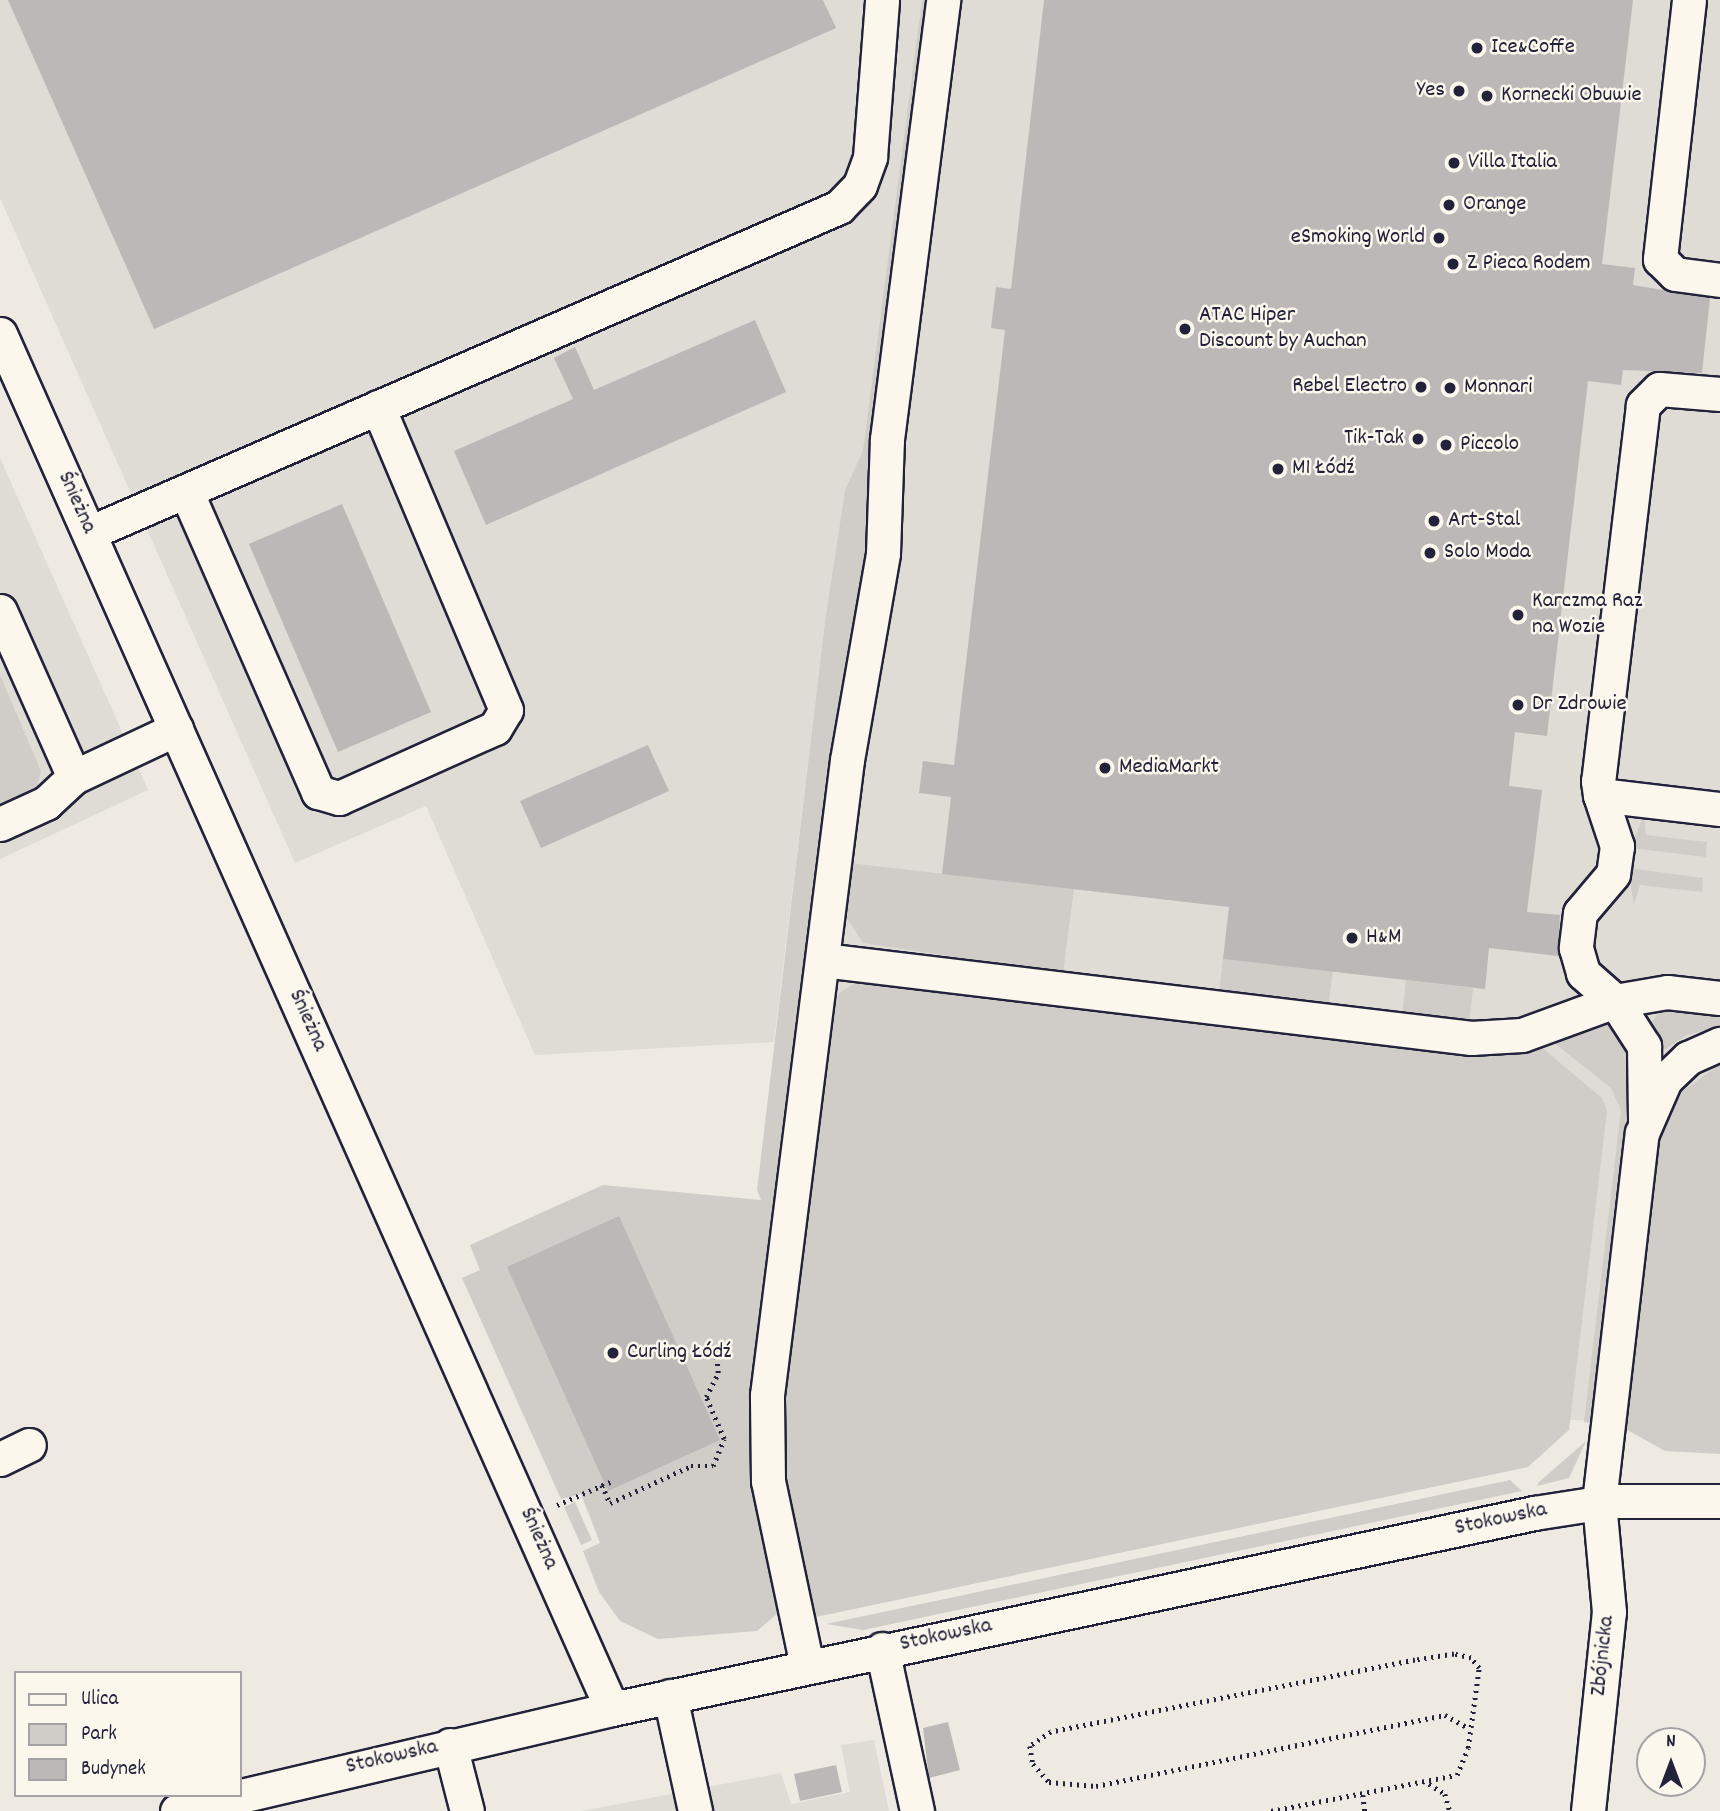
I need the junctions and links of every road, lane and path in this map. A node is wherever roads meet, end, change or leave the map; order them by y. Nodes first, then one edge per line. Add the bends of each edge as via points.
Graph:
1 (882, 0) edge
2 (943, 0) edge
3 (1689, 0) edge
4 (1720, 280) edge
5 (0, 334) edge
6 (1720, 394) edge
7 (379, 407) junction
8 (186, 491) junction
9 (89, 533) junction
10 (0, 612) edge
11 (176, 729) junction
12 (74, 777) junction
13 (1600, 795) junction
14 (1720, 809) edge
15 (0, 824) edge
16 (823, 960) junction
17 (1720, 998) edge
18 (1615, 1001) junction
19 (1720, 1044) edge
20 (1645, 1120) junction
21 (716, 1349) dead end
22 (610, 1482) dead end
23 (602, 1485) junction
24 (1720, 1501) edge
25 (1599, 1502) junction
26 (557, 1505) dead end
27 (882, 1649) junction
28 (807, 1666) junction
29 (670, 1696) junction
30 (612, 1709) junction
31 (1468, 1728) junction
32 (450, 1745) junction
33 (1428, 1783) junction
34 (242, 1795) edge
35 (1363, 1795) junction
36 (235, 1797) edge
37 (177, 1811) edge
38 (467, 1811) edge
39 (695, 1811) edge
40 (917, 1811) edge
41 (1270, 1811) edge
42 (1365, 1811) edge
43 (1450, 1811) edge
44 (1588, 1811) edge

1 - 7 street via 870,157 860,185 839,207
2 - 16 street via 887,439 883,553 847,760
3 - 4 street via 1660,259 1675,274
5 - 9 street, Śnieżna
6 - 13 street via 1660,389 1643,405
7 - 8 street
7 - 8 street via 506,710 495,728 339,798 318,792
8 - 9 street
9 - 11 street, Śnieżna
10 - 12 street
11 - 12 street
11 - 30 street, Śnieżna
12 - 15 street via 46,803
13 - 14 street
13 - 18 street, Zbójnicka via 1617,838 1614,867 1580,913 1576,957 1583,973
16 - 18 street via 1471,1038 1542,1030
16 - 28 street via 765,1420 773,1515
17 - 18 street via 1667,992
18 - 20 street, Zbójnicka via 1644,1046
19 - 20 street via 1675,1069
20 - 25 street, Zbójnicka
21 - 23 path via 718,1373 705,1397 724,1438 713,1466 691,1466 610,1503
22 - 23 path
23 - 26 path
24 - 25 street, Stokowska
25 - 27 street, Stokowska
25 - 44 street, Zbójnicka via 1609,1612
27 - 28 street, Stokowska
27 - 40 street
28 - 29 street, Stokowska
29 - 30 street, Stokowska
29 - 39 street
30 - 32 street, Stokowska
31 - 31 path via 1445,1715 1096,1786 1049,1782 1033,1764 1030,1746 1051,1732 1454,1654 1479,1668
31 - 33 path via 1457,1775
32 - 34 street, Stokowska
32 - 38 street
33 - 35 path
33 - 43 path via 1446,1794
35 - 41 path
35 - 42 path
36 - 37 street, Stokowska

